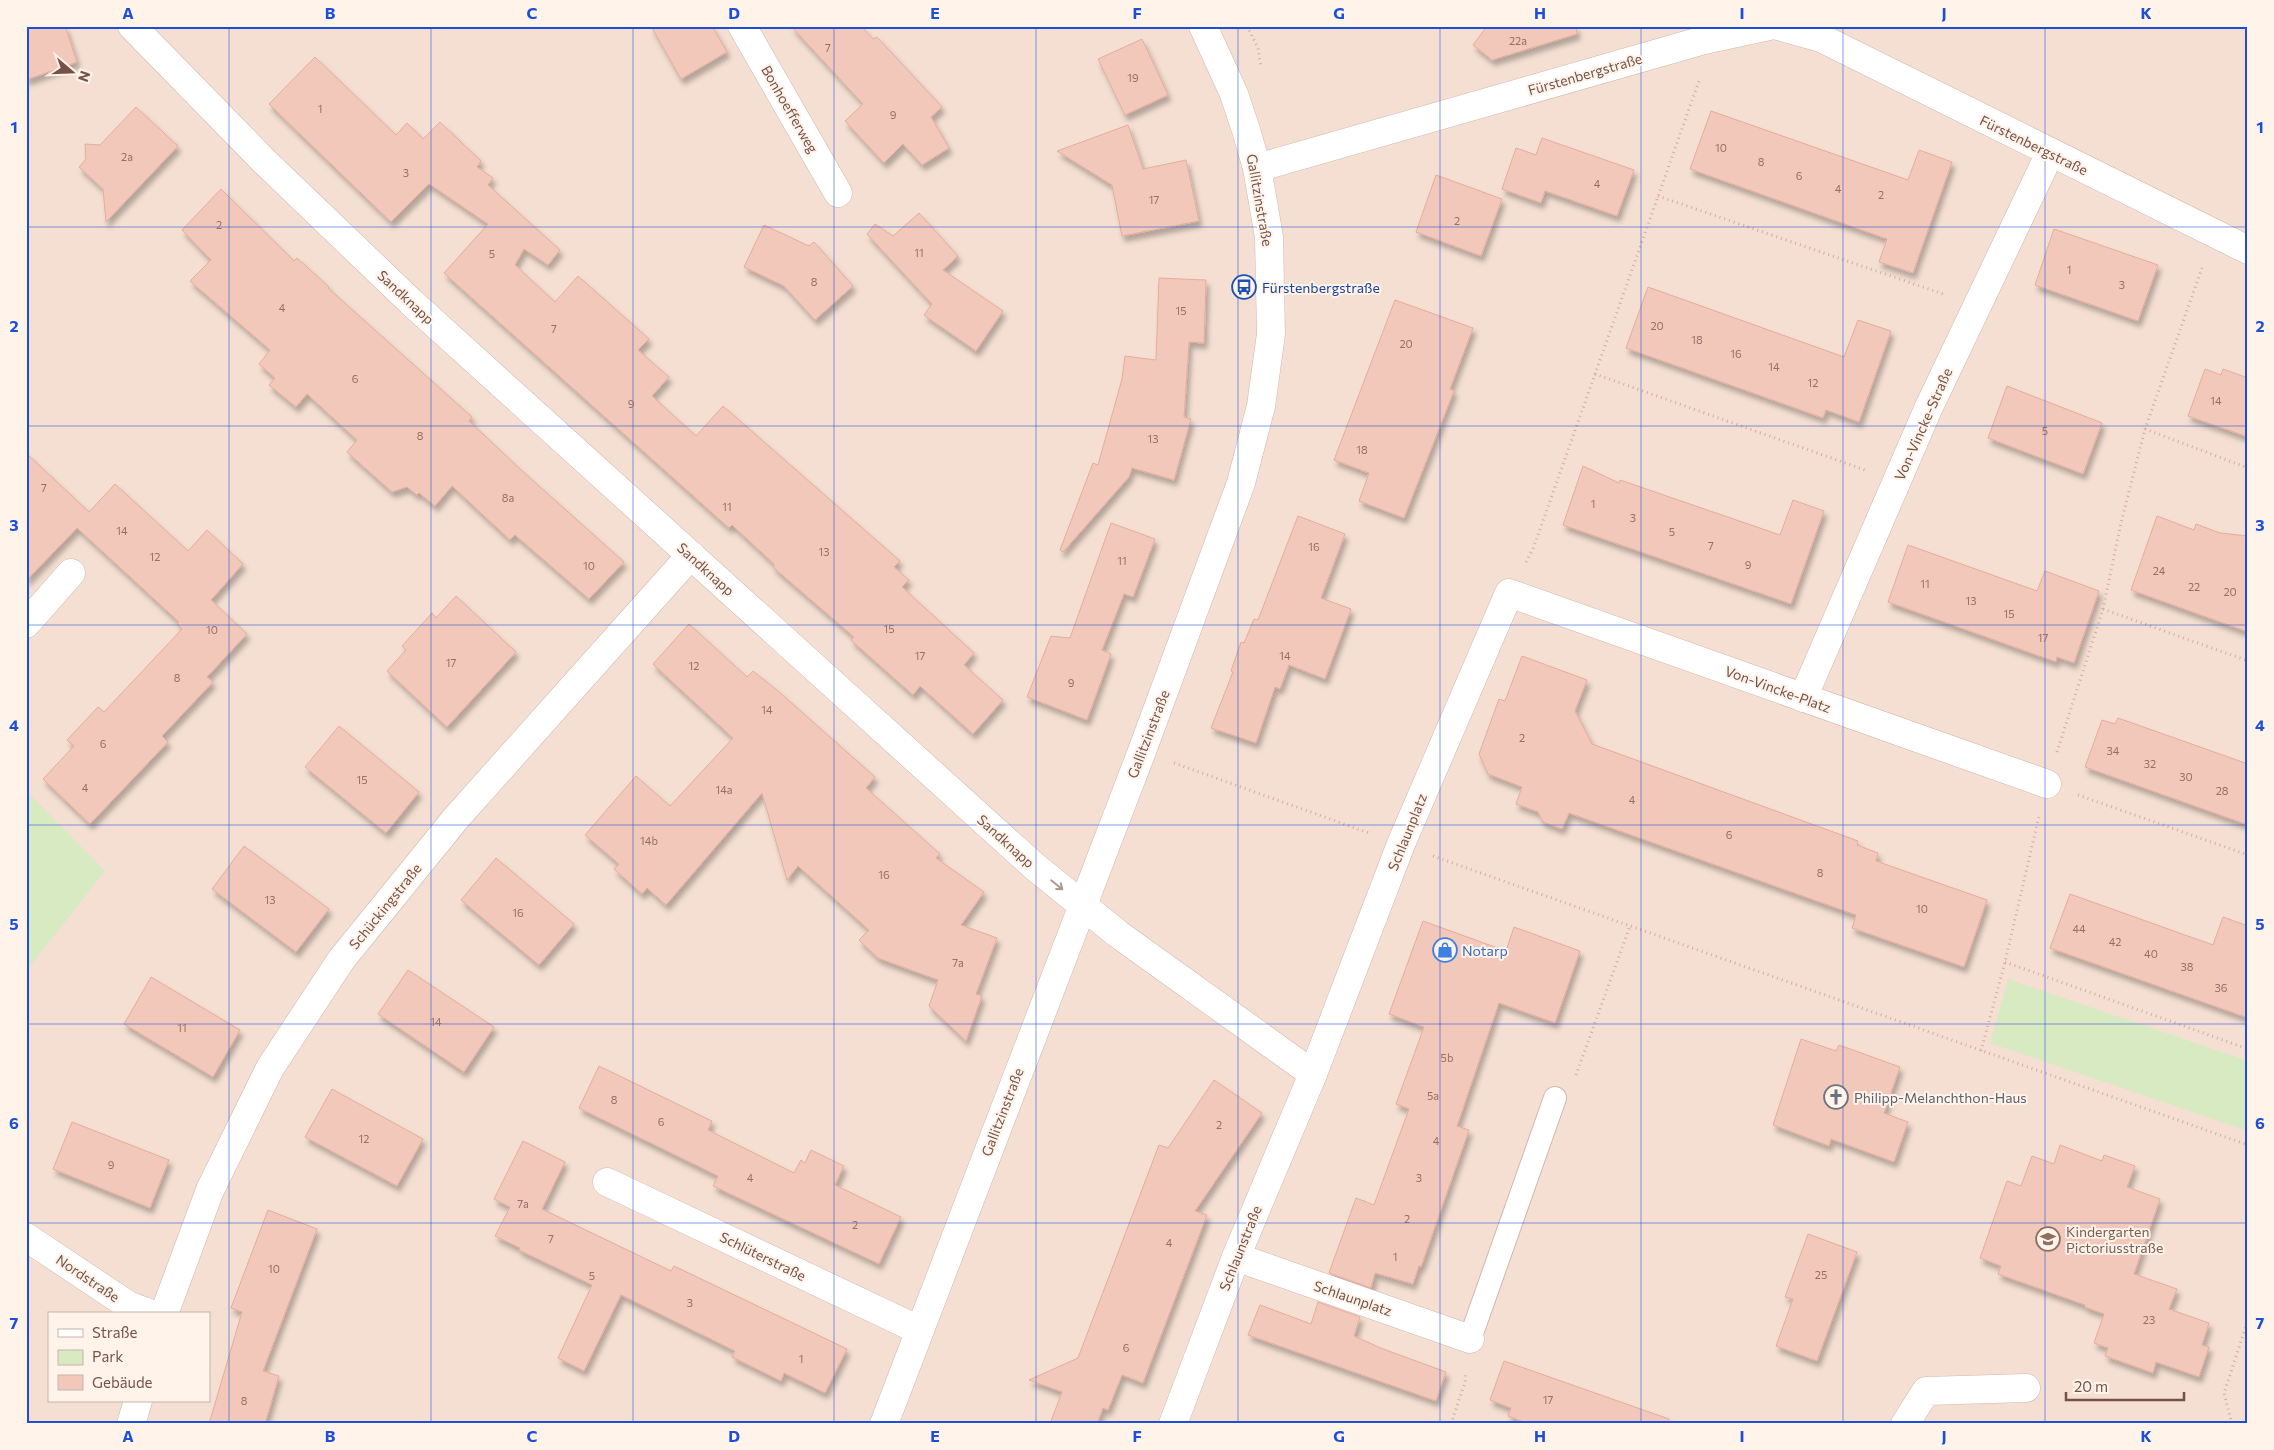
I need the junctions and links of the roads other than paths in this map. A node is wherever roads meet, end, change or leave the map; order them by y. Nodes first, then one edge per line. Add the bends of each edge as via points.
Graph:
1 (132, 26) edge
2 (742, 26) edge
3 (1203, 26) edge
4 (1769, 26) edge
5 (1778, 26) edge
6 (1823, 32) edge
7 (2050, 153) junction
8 (1257, 168) junction
9 (838, 193) dead end
10 (2248, 250) edge
11 (691, 555) junction
12 (71, 573) dead end
13 (1509, 593) joint
14 (26, 624) edge
15 (1803, 698) junction
16 (2047, 784) road end
17 (1081, 904) junction
18 (1312, 1074) junction
19 (1555, 1098) road end
20 (607, 1182) dead end
21 (26, 1237) edge
22 (1236, 1257) junction
23 (147, 1312) edge
24 (165, 1312) edge
25 (919, 1330) junction
26 (1470, 1339) joint
27 (2026, 1388) dead end
28 (138, 1402) edge
29 (131, 1424) edge
30 (884, 1424) edge
31 (1173, 1424) edge
32 (1905, 1424) edge

1 - 11 street, Sandknapp via 264,162 411,302
2 - 9 street, Bonhoefferweg
3 - 8 street, Gallitzinstraße via 1234,94
4 - 8 street, Fürstenbergstraße via 1704,40
5 - 6 street, Fürstenbergstraße
6 - 7 street, Fürstenbergstraße
7 - 10 street, Fürstenbergstraße
7 - 15 street, Von-Vincke-Straße via 1896,482
8 - 17 street, Gallitzinstraße via 1269,237 1272,287 1271,334 1261,406 1242,483
11 -> 17 street, Sandknapp via 1034,866
11 - 24 street, Schückingstraße via 457,817 341,960 270,1068 210,1190
12 - 14 street
13 - 15 street, Von-Vincke-Platz
13 - 18 street, Schlaunplatz via 1402,844
15 - 16 street, Von-Vincke-Platz
17 - 18 street, Sandknapp
17 - 25 street, Gallitzinstraße
18 - 22 street, Schlaunstraße
19 - 26 lane
20 - 25 street, Schlüterstraße
21 - 23 street, Nordstraße via 128,1305
22 - 26 street, Schlaunplatz
22 - 31 street, Schlaunstraße
25 - 30 street, Gallitzinstraße
27 - 32 street via 1926,1391
28 - 29 street

